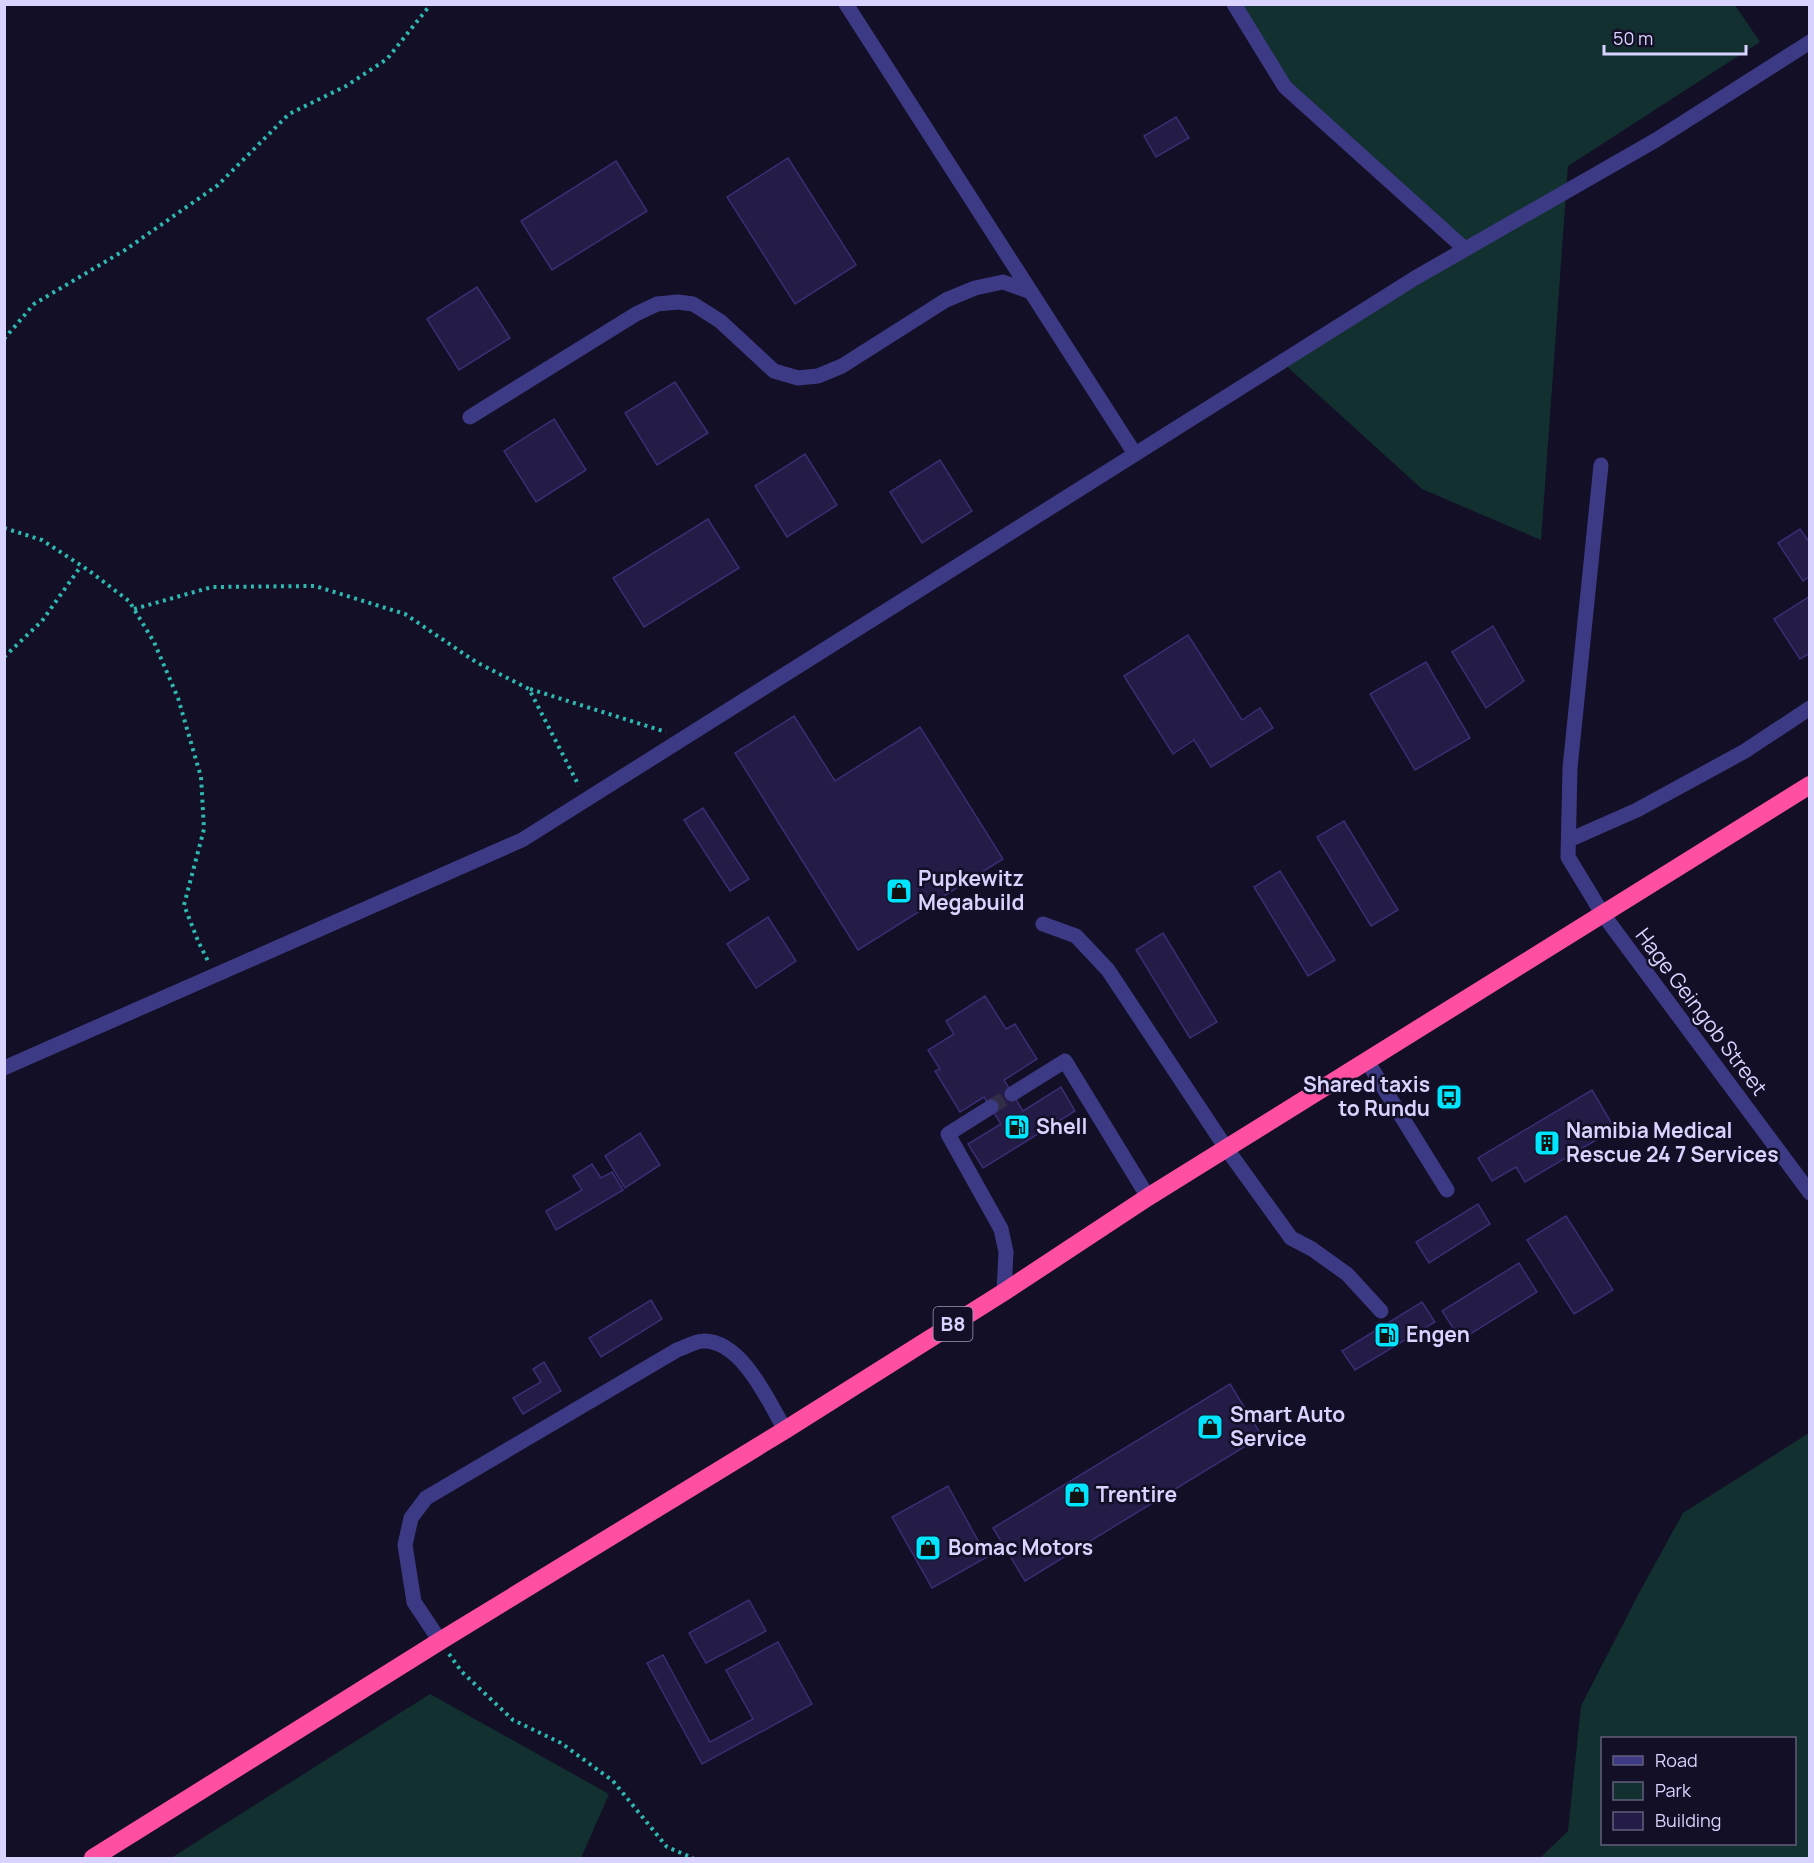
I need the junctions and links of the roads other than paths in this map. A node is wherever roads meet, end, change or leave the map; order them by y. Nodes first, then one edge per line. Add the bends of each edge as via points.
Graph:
1 (846, 4) edge
2 (1234, 4) edge
3 (1809, 42) edge
4 (1465, 249) junction
5 (1031, 292) junction
6 (470, 417) dead end
7 (1135, 454) junction
8 (1602, 465) dead end
9 (1809, 708) edge
10 (1809, 785) edge
11 (1569, 840) junction
12 (1602, 913) junction
13 (1044, 924) dead end
14 (1367, 1061) junction
15 (4, 1068) edge
16 (1012, 1094) tunnel mouth
17 (991, 1107) tunnel mouth
18 (1227, 1148) junction
19 (1447, 1190) dead end
20 (1809, 1193) edge
21 (1148, 1197) junction
22 (1004, 1292) junction
23 (1381, 1311) dead end
24 (785, 1430) junction
25 (440, 1641) junction
26 (93, 1858) edge

1 - 5 street
2 - 4 street via 1285,87
3 - 4 street via 1656,140
4 - 7 street
5 - 6 street via 1003,282 975,288 946,300 842,366 818,376 798,378 774,371 720,321 693,304 657,304
5 - 7 street
7 - 15 street via 522,840
8 - 11 street, Hage Geingob Street via 1570,768
9 - 11 street via 1745,751 1637,810
10 - 12 highway, B8
11 - 12 street, Hage Geingob Street via 1568,857
12 - 14 highway, B8
12 - 20 street, Hage Geingob Street
13 - 18 street via 1076,936 1108,970
14 - 18 highway, B8
14 - 19 street
16 - 21 street via 1065,1061
17 - 22 street via 948,1134 1001,1229 1006,1252
18 - 21 highway, B8
18 - 23 street via 1291,1238 1347,1274
21 - 22 highway, B8
22 - 24 highway, B8
24 - 25 highway, B8
24 - 25 street via 756,1380 738,1358 722,1345 702,1341 677,1350 426,1498 411,1518 405,1545 414,1602
25 - 26 highway, B8

